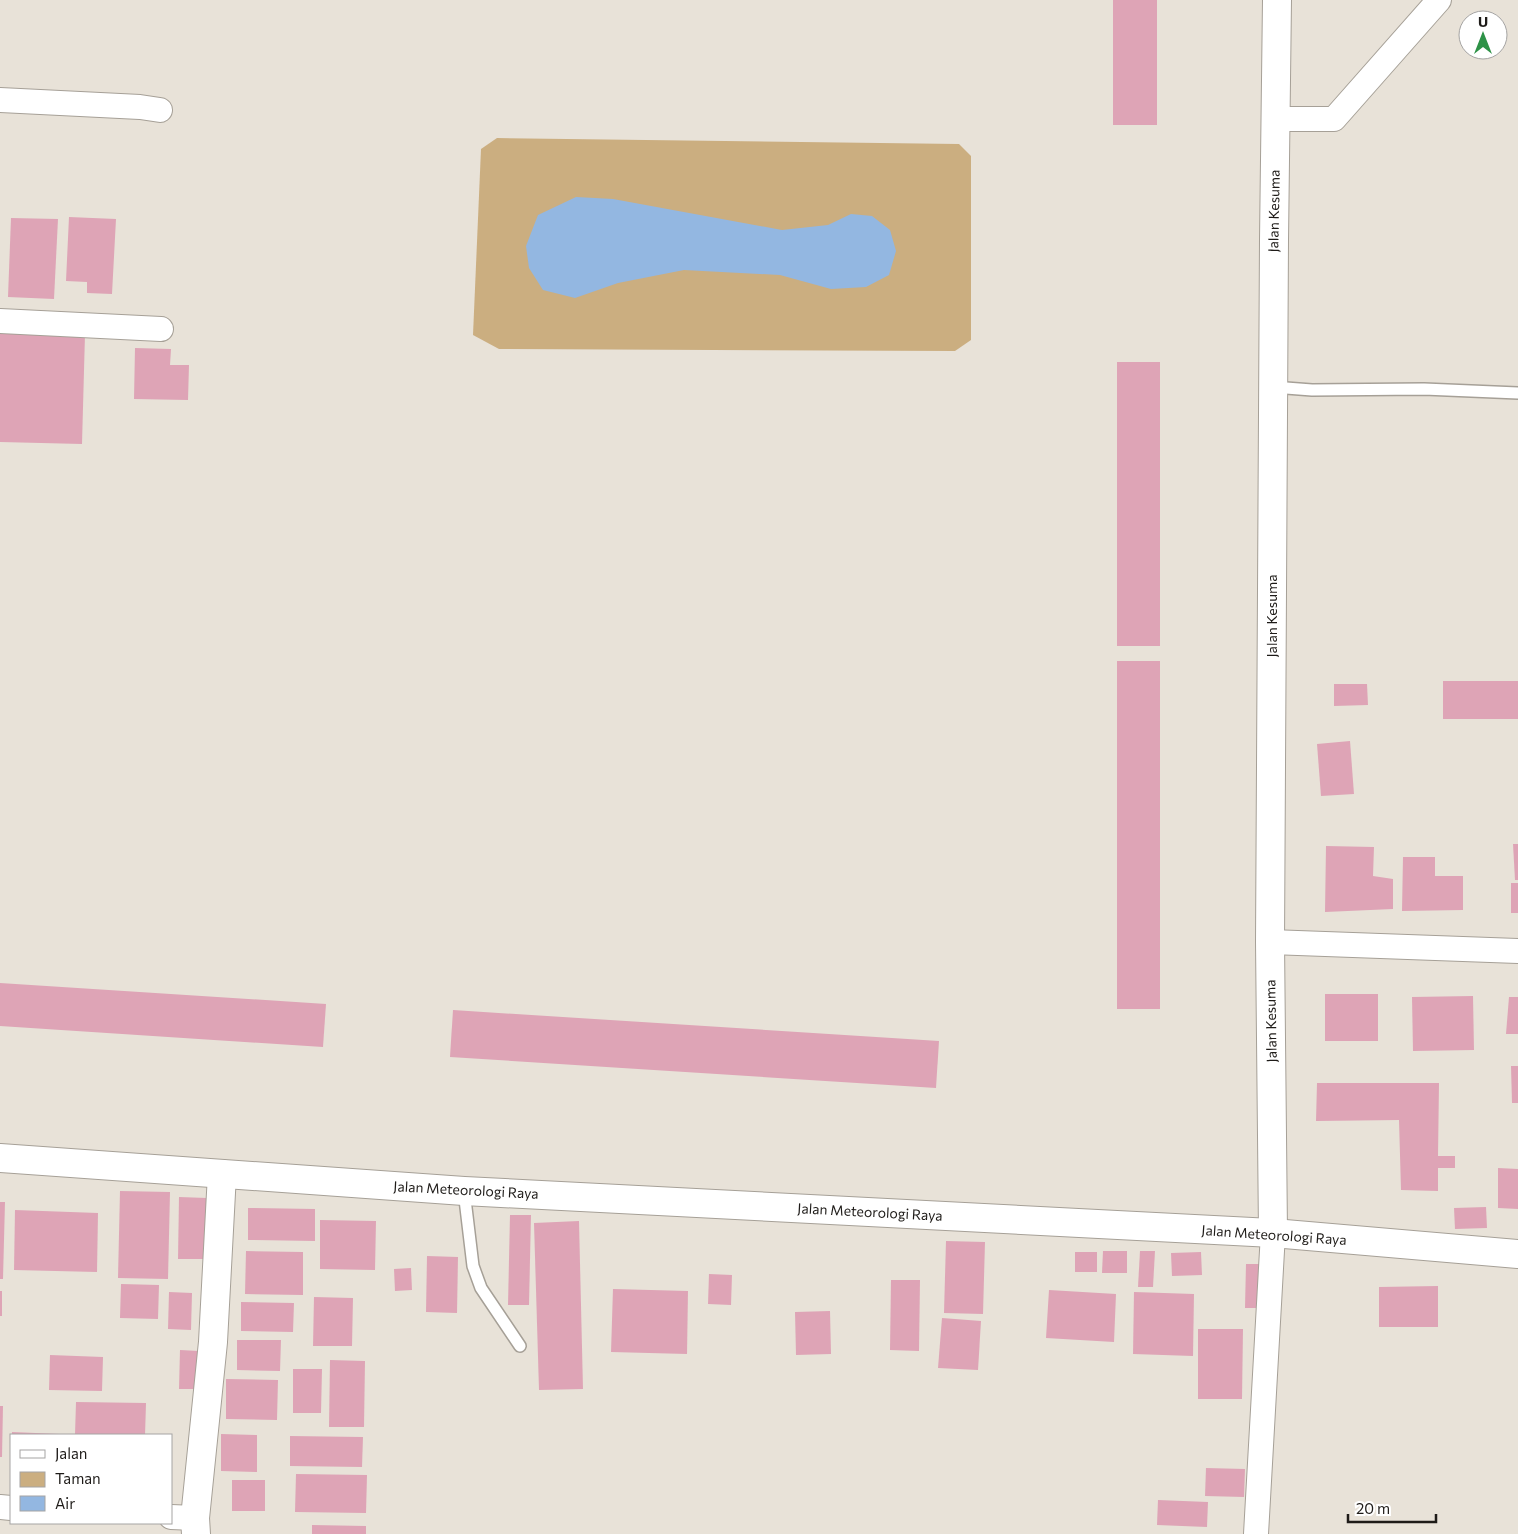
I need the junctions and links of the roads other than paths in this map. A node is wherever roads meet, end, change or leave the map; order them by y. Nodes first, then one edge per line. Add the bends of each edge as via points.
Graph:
1 (1277, 0) edge
2 (1439, 0) edge
3 (0, 100) edge
4 (160, 110) dead end
5 (1276, 119) junction
6 (0, 321) edge
7 (161, 329) dead end
8 (1273, 386) junction
9 (1518, 393) edge
10 (1270, 942) junction
11 (1518, 951) edge
12 (0, 1158) edge
13 (222, 1174) junction
14 (464, 1191) junction
15 (1273, 1233) junction
16 (1518, 1254) edge
17 (520, 1346) dead end
18 (187, 1523) edge
19 (1256, 1534) edge

1 - 5 street, Jalan Kesuma
2 - 5 street via 1334,119
3 - 4 street
5 - 8 street, Jalan Kesuma
6 - 7 street
8 - 9 lane via 1312,390 1424,389
8 - 10 street, Jalan Kesuma
10 - 11 street
10 - 15 street, Jalan Kesuma
12 - 13 street, Jalan Meteorologi Raya
13 - 14 street, Jalan Meteorologi Raya
13 - 18 street via 213,1342
14 - 15 street, Jalan Meteorologi Raya
14 - 17 lane via 472,1266 481,1288
15 - 16 street, Jalan Meteorologi Raya
15 - 19 street

